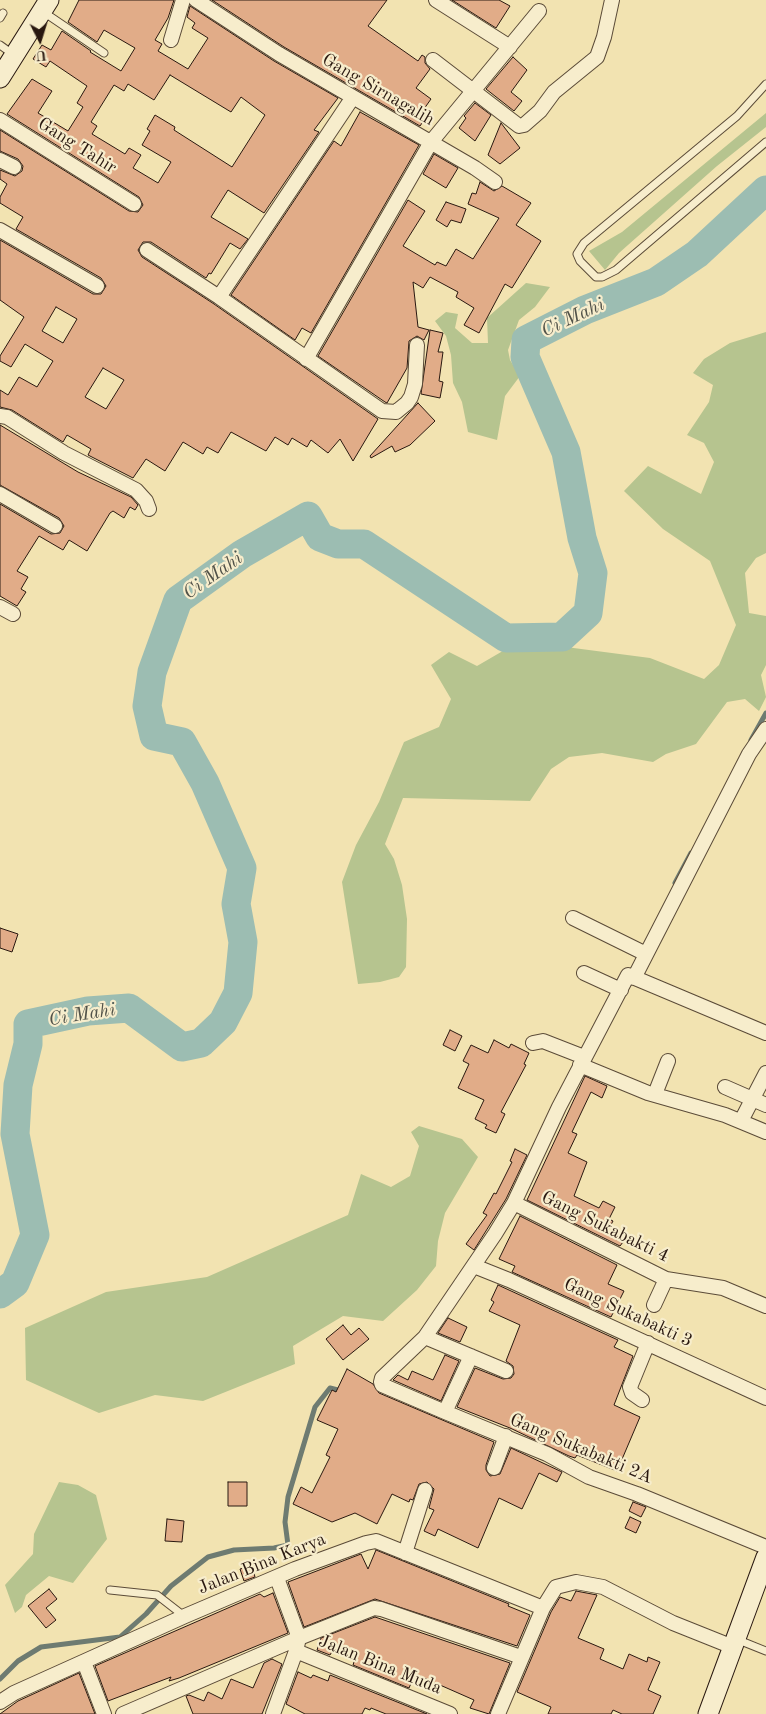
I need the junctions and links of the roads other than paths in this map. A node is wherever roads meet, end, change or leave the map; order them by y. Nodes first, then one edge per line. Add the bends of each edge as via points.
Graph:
1 (183, 0) edge
2 (196, 0) edge
3 (436, 0) edge
4 (612, 0) edge
5 (45, 6) edge
6 (540, 12) dead end
7 (171, 40) dead end
8 (510, 48) junction
9 (7, 50) edge
10 (104, 53) dead end
11 (433, 60) dead end
12 (0, 78) edge
13 (766, 84) edge
14 (473, 91) junction
15 (354, 97) junction
16 (0, 120) edge
17 (431, 142) junction
18 (766, 142) edge
19 (0, 160) edge
20 (14, 167) dead end
21 (495, 182) dead end
22 (134, 204) dead end
23 (0, 230) edge
24 (147, 250) dead end
25 (97, 286) dead end
26 (219, 297) junction
27 (418, 345) dead end
28 (306, 359) junction
29 (0, 416) edge
30 (0, 494) edge
31 (149, 509) dead end
32 (55, 526) dead end
33 (0, 607) edge
34 (14, 614) dead end
35 (766, 729) edge
36 (573, 918) dead end
37 (646, 954) junction
38 (584, 973) dead end
39 (634, 978) junction
40 (621, 990) junction
41 (766, 1033) edge
42 (533, 1043) dead end
43 (582, 1061) junction
44 (668, 1061) dead end
45 (766, 1073) edge
46 (726, 1087) dead end
47 (655, 1094) junction
48 (753, 1099) junction
49 (766, 1105) edge
50 (741, 1122) junction
51 (766, 1132) edge
52 (514, 1203) junction
53 (474, 1266) junction
54 (666, 1279) junction
55 (654, 1306) dead end
56 (766, 1306) edge
57 (425, 1337) junction
58 (648, 1343) junction
59 (471, 1356) junction
60 (506, 1371) dead end
61 (766, 1398) edge
62 (642, 1400) dead end
63 (445, 1412) junction
64 (506, 1436) junction
65 (494, 1468) dead end
66 (425, 1490) dead end
67 (405, 1553) junction
68 (766, 1558) edge
69 (277, 1578) junction
70 (110, 1590) dead end
71 (543, 1608) junction
72 (185, 1616) junction
73 (297, 1645) junction
74 (732, 1650) junction
75 (766, 1651) edge
76 (521, 1657) junction
77 (84, 1662) junction
78 (0, 1702) edge
79 (274, 1712) edge
80 (104, 1714) edge
81 (123, 1714) edge
82 (288, 1714) edge
83 (450, 1714) edge
84 (498, 1714) edge
85 (708, 1714) edge

1 - 7 street
2 - 15 street, Gang Sirnagalih via 279,54
3 - 8 street
4 - 14 street via 596,57 554,92 524,125 519,126
5 - 9 street
5 - 10 lane
6 - 8 street
8 - 14 street
9 - 12 street
11 - 14 street
13 - 18 lane via 738,116 584,243 577,254 580,261 596,277 616,270
14 - 17 street
15 - 17 street, Gang Sirnagalih
15 - 26 street
16 - 22 street, Gang Tahir
17 - 21 street
17 - 28 street, Gang Sirnagalih
19 - 20 street
23 - 25 street
24 - 26 street
26 - 28 street
27 - 28 street via 411,397 396,412 382,411
29 - 31 street via 136,490
30 - 32 street
33 - 34 street
35 - 37 street via 749,754
36 - 37 street
37 - 39 street
38 - 40 street
39 - 40 street via 628,975
39 - 41 street
40 - 43 street
42 - 43 street via 543,1041
43 - 47 street
43 - 52 street
44 - 47 street
45 - 48 street
46 - 48 street
47 - 50 street via 725,1114
48 - 49 street
48 - 50 street
50 - 51 street
52 - 53 street
52 - 54 street, Gang Sukabakti 4
53 - 57 street
53 - 58 street, Gang Sukabakti 3
54 - 55 street
54 - 56 street, Gang Sukabakti 4 via 723,1288
57 - 59 street
57 - 63 street, Gang Sukabakti 2A via 382,1378 382,1385
58 - 61 street, Gang Sukabakti 3
58 - 62 street via 630,1387 632,1393
59 - 60 street
59 - 63 street
63 - 64 street, Gang Sukabakti 2A
64 - 65 street
64 - 68 street, Gang Sukabakti 2A via 589,1477 636,1494
66 - 67 street
67 - 69 street, Jalan Bina Karya via 376,1541
67 - 71 street, Jalan Bina Karya
68 - 74 street
69 - 72 street, Jalan Bina Karya
69 - 73 street
70 - 72 lane via 157,1595
71 - 74 street via 556,1587 584,1583 617,1592
71 - 76 street
72 - 77 street, Jalan Bina Karya
73 - 76 street via 367,1610 382,1609
73 - 79 street
73 - 81 street
73 - 83 street, Jalan Bina Muda
74 - 75 lane
74 - 85 street
76 - 84 street
77 - 78 street, Jalan Bina Karya
77 - 80 street
79 - 82 street

